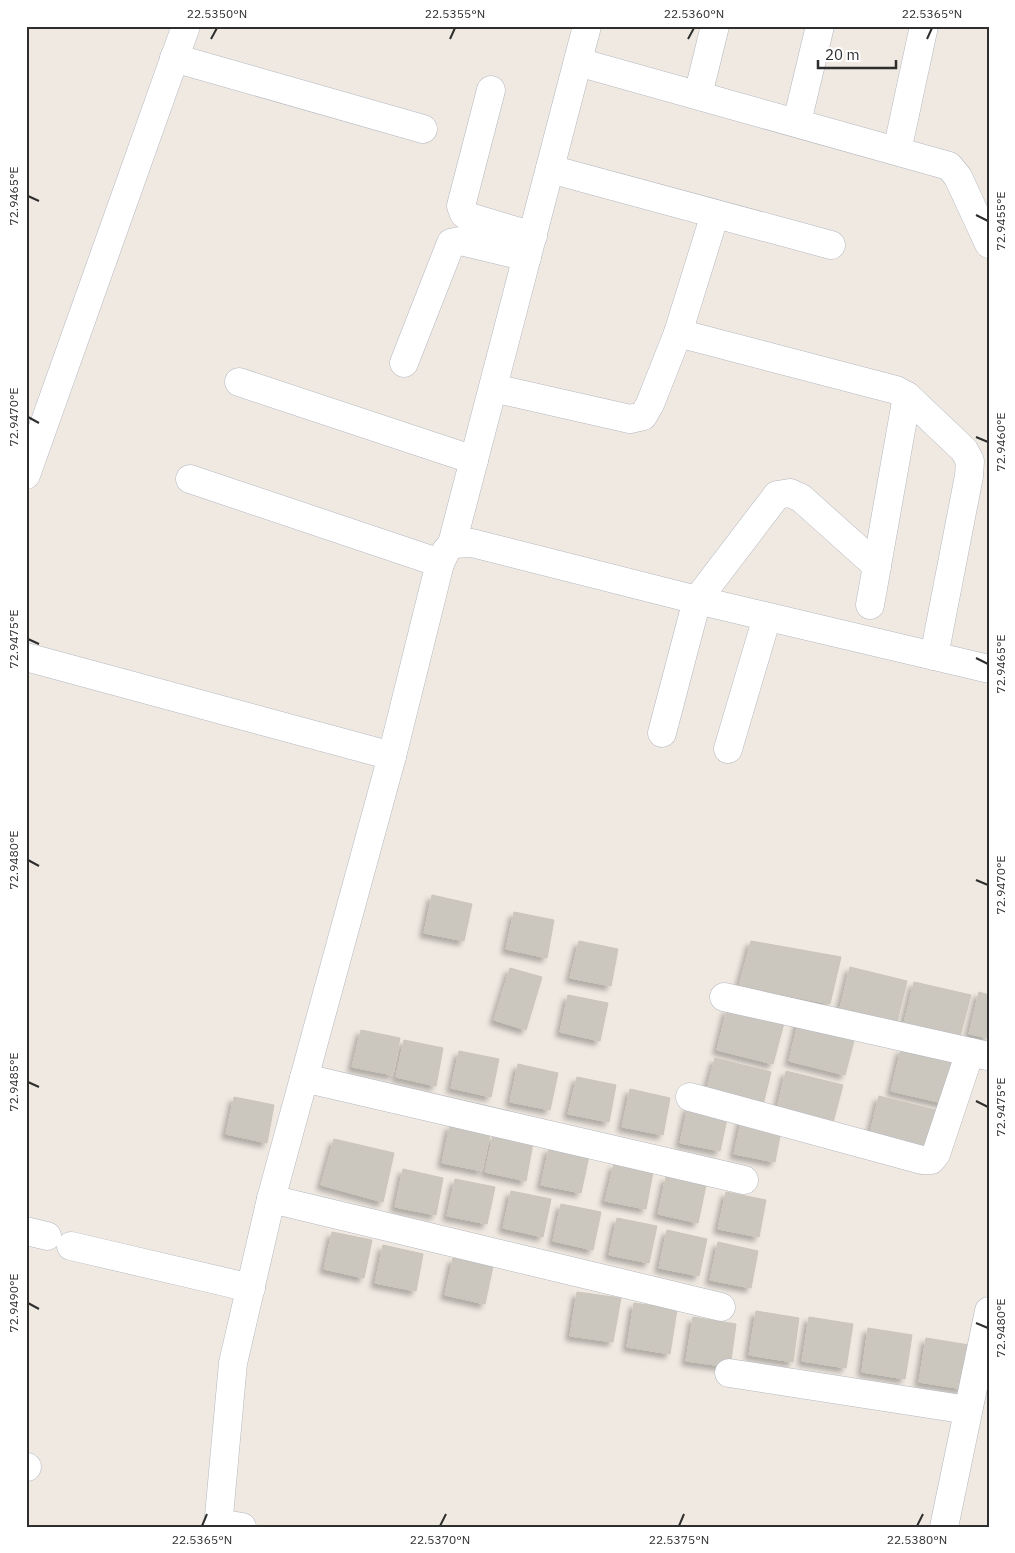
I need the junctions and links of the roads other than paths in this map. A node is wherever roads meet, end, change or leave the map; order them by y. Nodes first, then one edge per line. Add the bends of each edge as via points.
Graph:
1 (186, 26) edge
2 (587, 26) edge
3 (715, 26) edge
4 (820, 26) edge
5 (924, 26) edge
6 (174, 58) junction
7 (578, 62) junction
8 (492, 90) dead end
9 (698, 96) junction
10 (797, 122) junction
11 (423, 129) dead end
12 (897, 151) junction
13 (550, 169) junction
14 (715, 214) junction
15 (989, 244) edge
16 (831, 245) dead end
17 (530, 247) junction
18 (678, 333) junction
19 (404, 363) dead end
20 (239, 382) dead end
21 (493, 388) junction
22 (907, 396) junction
23 (474, 460) junction
24 (26, 475) edge
25 (190, 479) dead end
26 (446, 554) junction
27 (877, 566) junction
28 (697, 600) junction
29 (870, 606) dead end
30 (767, 617) junction
31 (934, 656) junction
32 (26, 657) edge
33 (989, 669) edge
34 (662, 733) dead end
35 (728, 749) dead end
36 (392, 756) junction
37 (724, 997) dead end
38 (979, 1054) edge
39 (304, 1078) junction
40 (690, 1097) dead end
41 (744, 1180) dead end
42 (271, 1199) junction
43 (48, 1238) edge
44 (251, 1288) junction
45 (721, 1307) dead end
46 (989, 1311) edge
47 (729, 1373) dead end
48 (968, 1410) junction
49 (226, 1525) edge
50 (944, 1527) edge

1 - 6 street
2 - 7 street
3 - 9 street
4 - 10 street
5 - 12 street
6 - 11 street
6 - 24 street
7 - 9 street
7 - 13 street
8 - 17 street via 461,206 469,217
9 - 10 street
10 - 12 street
12 - 15 street via 950,166
13 - 14 street
13 - 17 street
14 - 16 street
14 - 18 street
17 - 19 street via 451,243
17 - 21 street
18 - 21 street via 650,404 642,416 630,418
18 - 22 street via 896,390
20 - 23 street
21 - 23 street
22 - 27 street
22 - 31 street via 964,450 970,461
23 - 26 street
25 - 26 street
26 - 28 street via 472,543
26 - 36 street
27 - 28 street via 802,498 790,493 777,495
27 - 29 street
28 - 30 street
28 - 34 street
30 - 31 street
30 - 35 street
31 - 33 street
32 - 36 street
36 - 39 street
37 - 38 street
38 - 40 street via 931,1160
39 - 41 street
39 - 42 street
42 - 44 street
42 - 45 street
43 - 44 street
44 - 49 street via 233,1364
46 - 48 street
47 - 48 street
48 - 50 street

